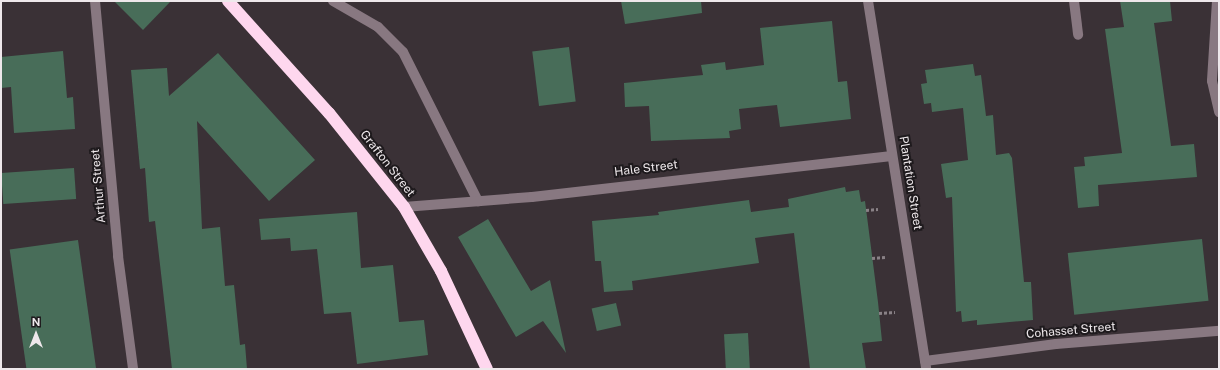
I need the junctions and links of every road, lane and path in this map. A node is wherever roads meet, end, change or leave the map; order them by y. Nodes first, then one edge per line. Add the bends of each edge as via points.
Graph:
1 (95, 1) edge
2 (228, 1) edge
3 (333, 1) edge
4 (868, 1) edge
5 (1074, 1) edge
6 (1217, 1) edge
7 (1078, 36) dead end
8 (1219, 112) edge
9 (892, 156) junction
10 (478, 201) junction
11 (404, 207) junction
12 (878, 209) dead end
13 (866, 210) dead end
14 (885, 257) dead end
15 (872, 258) dead end
16 (895, 312) dead end
17 (880, 313) dead end
18 (1219, 331) edge
19 (925, 365) edge
20 (133, 369) edge
21 (487, 369) edge

1 - 20 street, Arthur Street via 118,256
2 - 11 highway, Grafton Street via 329,113
3 - 10 street via 378,27 404,52
4 - 9 street, Plantation Street
5 - 7 street
6 - 8 street via 1212,81
9 - 10 street, Hale Street
9 - 19 street, Plantation Street
10 - 11 street, Hale Street
11 - 21 highway, Grafton Street via 441,270
12 - 13 path
14 - 15 path
16 - 17 path
18 - 19 street, Cohasset Street via 1056,344

